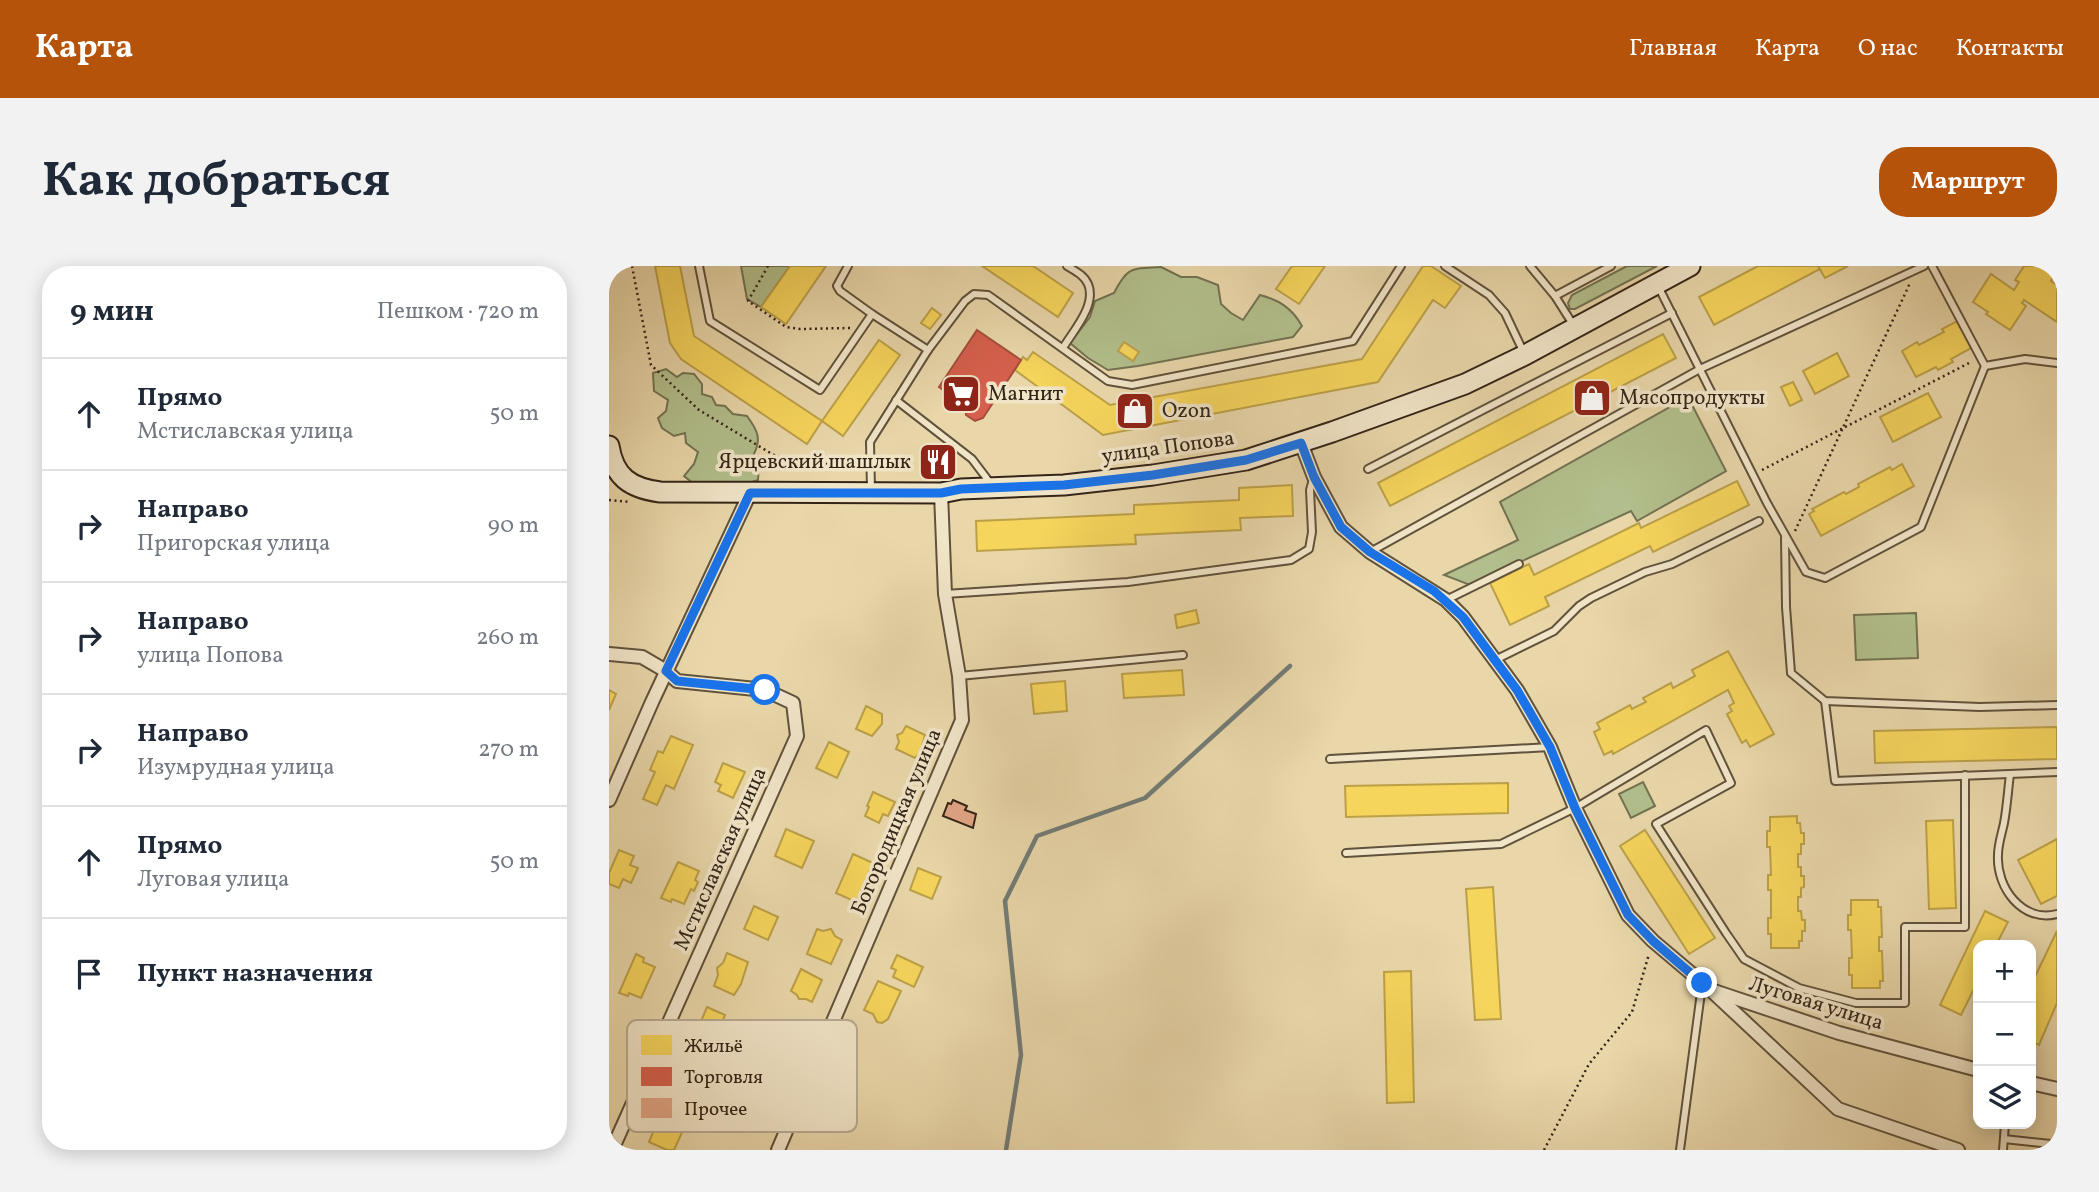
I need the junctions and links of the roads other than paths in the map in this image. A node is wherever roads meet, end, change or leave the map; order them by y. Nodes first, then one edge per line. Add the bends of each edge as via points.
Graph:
1 (699, 266) edge
2 (848, 266) edge
3 (1067, 266) edge
4 (1401, 266) edge
5 (1445, 266) edge
6 (1531, 266) edge
7 (1611, 266) edge
8 (1690, 266) edge
9 (1932, 266) edge
10 (1921, 268) edge
11 (1658, 284) junction
12 (1555, 296) junction
13 (1672, 313) junction
14 (872, 314) junction
15 (1575, 328) junction
16 (1063, 348) junction
17 (928, 350) junction
18 (1525, 355) junction
19 (2057, 363) edge
20 (1986, 366) junction
21 (1700, 369) junction
22 (896, 400) junction
23 (1301, 443) junction
24 (609, 446) edge
25 (1367, 468) dead end
26 (1314, 477) junction
27 (994, 488) junction
28 (750, 493) junction
29 (871, 493) junction
30 (941, 493) junction
31 (1759, 521) dead end
32 (1785, 535) junction
33 (1370, 552) junction
34 (1519, 564) dead end
35 (945, 594) junction
36 (1447, 600) junction
37 (609, 653) edge
38 (1183, 655) dead end
39 (1495, 660) junction
40 (666, 671) junction
41 (958, 676) junction
42 (1825, 701) junction
43 (2057, 705) edge
44 (1550, 747) junction
45 (1329, 759) dead end
46 (2057, 772) edge
47 (2010, 774) junction
48 (1965, 775) junction
49 (609, 800) edge
50 (1575, 808) junction
51 (1346, 853) dead end
52 (2057, 914) edge
53 (1707, 987) junction
54 (670, 1020) edge
55 (834, 1020) edge
56 (1973, 1069) edge
57 (2036, 1084) edge
58 (2057, 1089) edge
59 (627, 1116) edge
60 (2005, 1129) edge
61 (786, 1132) edge
62 (2004, 1139) junction
63 (612, 1150) edge
64 (778, 1150) edge
65 (1680, 1150) edge
66 (1958, 1150) edge
67 (2003, 1150) edge
68 (2050, 1150) edge

1 - 14 lane via 709,321 821,390
2 - 14 lane via 837,286
3 - 16 lane via 1083,276 1090,295 1088,308
4 - 16 lane via 1353,341 1132,385 1108,381
5 - 18 lane via 1489,295 1505,313
6 - 12 lane
7 - 12 lane
8 - 11 street, улица Попова
9 - 20 lane
10 - 21 lane
11 - 13 lane
11 - 15 street, улица Попова
12 - 15 lane
13 - 21 lane
13 - 25 lane
14 - 17 lane
15 - 18 street, улица Попова
16 - 17 lane via 988,295 974,294
17 - 22 lane
18 - 23 street, улица Попова via 1465,384
19 - 20 lane via 2025,359
20 - 32 lane via 1921,527 1825,578 1805,572
21 - 32 lane
21 - 33 lane
22 - 27 lane via 972,459
22 - 29 lane via 870,442
23 - 26 street, Луговая улица
23 - 27 street, улица Попова via 1246,460 1153,475
24 - 28 street, улица Попова via 618,472 642,490
26 - 33 street, Луговая улица via 1341,527
26 - 35 lane via 1309,549 1291,560 1128,582
27 - 30 street, улица Попова
28 - 29 street, улица Попова
28 - 40 street
29 - 30 street, улица Попова
30 - 35 street, Богородицкая улица
31 - 39 lane via 1585,602 1554,631
32 - 42 lane via 1791,673
33 - 36 street, Луговая улица
34 - 36 lane
35 - 41 street, Богородицкая улица
36 - 39 street, Луговая улица
37 - 40 street via 642,657
38 - 41 lane
39 - 44 street, Луговая улица
40 - 49 street
40 - 54 street, Мстиславская улица via 677,681 765,690 793,703 797,736
41 - 55 street, Богородицкая улица via 962,720
42 - 43 lane
42 - 48 lane via 1835,780
44 - 45 lane
44 - 50 street, Луговая улица
46 - 47 lane
47 - 48 lane
47 - 52 lane via 1997,856 2004,888 2023,910 2045,917
48 - 50 lane via 1965,928 1905,928 1905,1003 1856,1003 1799,988 1744,959 1738,951 1656,824 1731,783 1706,730
50 - 51 lane via 1501,844
50 - 53 street, Луговая улица via 1628,915
53 - 56 street, Луговая улица via 1839,1033
53 - 65 lane
53 - 66 street via 1838,1109
57 - 58 street
59 - 63 street, Мстиславская улица
60 - 62 lane
61 - 64 street, Богородицкая улица
62 - 67 lane
62 - 68 lane via 2051,1144

